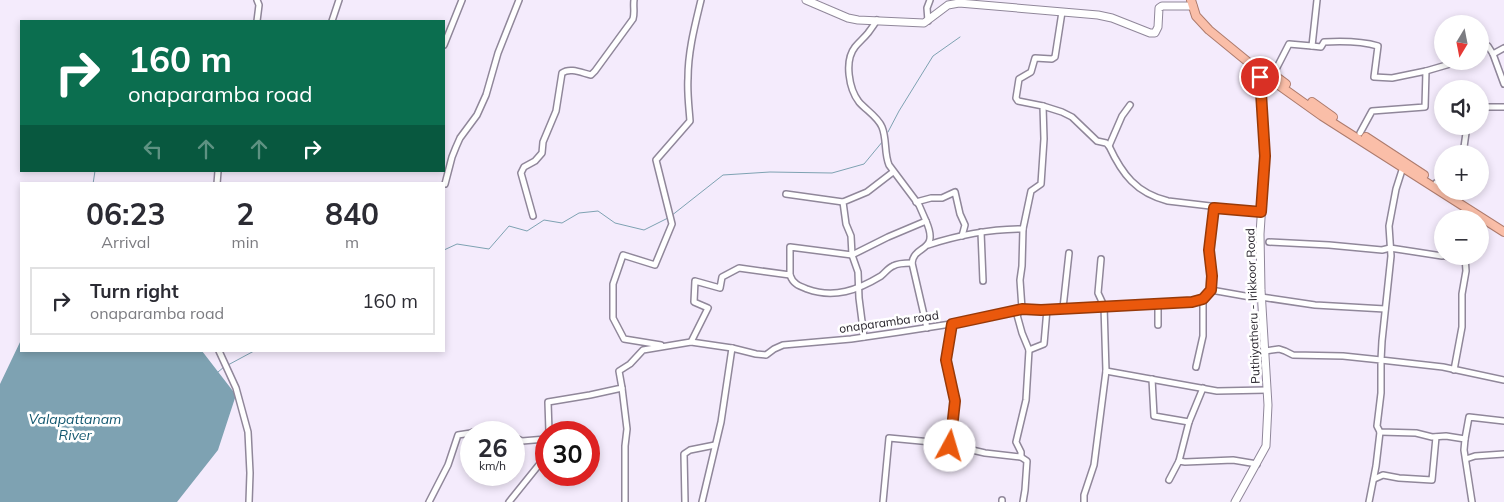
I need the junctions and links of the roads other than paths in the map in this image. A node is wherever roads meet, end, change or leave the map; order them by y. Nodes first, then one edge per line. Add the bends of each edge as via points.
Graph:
1 (256, 0) edge
2 (339, 0) edge
3 (462, 0) edge
4 (518, 0) edge
5 (634, 0) edge
6 (701, 0) edge
7 (806, 0) edge
8 (930, 0) edge
9 (1317, 0) edge
10 (1192, 4) edge
11 (1062, 12) junction
12 (257, 20) edge
13 (332, 20) edge
14 (877, 20) junction
15 (928, 21) junction
16 (445, 42) edge
17 (1312, 46) junction
18 (1489, 48) edge
19 (1504, 48) edge
20 (1493, 54) junction
21 (1434, 69) edge
22 (1259, 71) junction
23 (1426, 71) junction
24 (1273, 77) junction
25 (1504, 84) edge
26 (1130, 105) dead end
27 (1043, 106) junction
28 (1489, 107) edge
29 (1504, 107) edge
30 (1358, 135) junction
31 (1109, 146) junction
32 (1403, 167) junction
33 (894, 172) junction
34 (1434, 182) edge
35 (1434, 183) edge
36 (445, 184) dead end
37 (786, 194) dead end
38 (1456, 200) edge
39 (1461, 200) edge
40 (843, 202) junction
41 (916, 202) junction
42 (1214, 208) junction
43 (1468, 210) edge
44 (1261, 212) junction
45 (533, 216) dead end
46 (926, 222) junction
47 (1489, 223) edge
48 (1023, 229) junction
49 (1504, 230) edge
50 (981, 232) junction
51 (962, 236) junction
52 (1269, 242) dead end
53 (928, 245) junction
54 (1390, 248) junction
55 (1069, 254) dead end
56 (852, 255) junction
57 (1434, 255) edge
58 (1100, 259) dead end
59 (912, 262) junction
60 (1466, 265) edge
61 (790, 275) junction
62 (983, 281) dead end
63 (859, 288) junction
64 (1211, 290) junction
65 (1262, 298) junction
66 (1203, 299) junction
67 (1158, 304) junction
68 (1104, 306) junction
69 (1062, 308) junction
70 (1022, 309) junction
71 (1047, 309) junction
72 (1385, 309) junction
73 (952, 324) junction
74 (1158, 325) dead end
75 (927, 328) junction
76 (864, 337) junction
77 (691, 342) junction
78 (664, 346) junction
79 (732, 348) junction
80 (1029, 350) junction
81 (1265, 351) junction
82 (219, 352) edge
83 (1381, 360) junction
84 (1196, 368) dead end
85 (1106, 370) junction
86 (1454, 370) junction
87 (1152, 379) junction
88 (1504, 380) edge
89 (622, 388) junction
90 (1203, 388) junction
91 (1268, 390) junction
92 (549, 421) edge
93 (1504, 421) edge
94 (1189, 422) junction
95 (1380, 432) junction
96 (460, 435) edge
97 (1436, 437) junction
98 (1464, 439) junction
99 (715, 445) junction
100 (950, 446) junction
101 (1504, 454) edge
102 (1021, 457) junction
103 (1466, 459) junction
104 (1179, 461) junction
105 (1257, 464) junction
106 (535, 469) edge
107 (1374, 478) junction
108 (1169, 480) dead end
109 (249, 502) edge
110 (429, 502) edge
111 (508, 502) edge
112 (625, 502) edge
113 (685, 502) edge
114 (702, 502) edge
115 (883, 502) edge
116 (1023, 502) edge
117 (1084, 502) edge
118 (1235, 502) edge
119 (1369, 502) edge
120 (1472, 502) edge

1 - 12 street via 259,5
2 - 13 street
3 - 16 street
4 - 36 street via 486,95 477,115 460,138
5 - 45 street via 633,19 595,71 591,75 569,70 562,73 556,111 543,142 542,153 521,170
6 - 78 street via 688,70 690,121 656,160 672,224 655,266 623,255 613,284 613,318 624,339
7 - 14 main road via 848,18
8 - 15 street
9 - 17 street
10 - 11 main road via 1159,8 1155,33 1112,18
10 - 22 highway via 1209,30
10 - 24 highway via 1201,17
11 - 15 main road via 958,3 948,5
11 - 27 street via 1055,57 1035,58 1031,72 1018,81 1016,100
14 - 15 main road via 919,24
14 - 33 street via 854,48 849,76 856,97 883,128 886,159
17 - 23 street via 1321,47 1324,42 1378,46 1374,78
17 - 24 street via 1289,44
18 - 20 street
19 - 20 street
20 - 25 street
21 - 23 street
22 - 24 highway
22 - 44 main road, Puthiyatheru - Irikkoor Road via 1265,156
23 - 30 street via 1425,107 1372,111
24 - 30 highway via 1322,116
26 - 31 street
27 - 31 street via 1072,117 1097,141
27 - 48 street via 1041,184 1031,191
28 - 29 street
30 - 32 highway
30 - 34 highway
31 - 42 street via 1134,185 1168,201
32 - 35 highway
32 - 54 street via 1389,226
33 - 40 street via 867,192
33 - 41 street
37 - 40 street
38 - 43 highway
39 - 49 highway
40 - 56 street
41 - 46 street
41 - 51 street via 942,198 955,192 965,225
42 - 44 street
42 - 64 street via 1209,250
44 - 65 main road, Puthiyatheru - Irikkoor Road
46 - 53 street via 930,233
46 - 56 street
47 - 49 highway
48 - 50 street
48 - 70 street
50 - 51 street
50 - 62 street
51 - 53 street
52 - 54 street
53 - 59 street via 913,257
54 - 57 street
54 - 72 street
55 - 69 street
56 - 61 street via 790,247
56 - 63 street
58 - 68 street via 1098,293
59 - 63 street via 892,266
59 - 75 street
60 - 86 street via 1462,327
61 - 63 street via 794,284 824,294
61 - 77 street via 739,268 722,277 720,288 695,281 694,302 708,308
63 - 76 street
64 - 65 street
64 - 66 street
65 - 72 street
65 - 81 main road, Puthiyatheru - Irikkoor Road
66 - 67 street, onaparamba road
66 - 84 street via 1203,336
67 - 68 street, onaparamba road
67 - 74 street
68 - 69 street, onaparamba road
68 - 85 street
69 - 71 street, onaparamba road
70 - 71 street, onaparamba road
70 - 73 street, onaparamba road
70 - 80 street via 1017,315
71 - 80 street via 1044,344
72 - 83 street
73 - 75 street, onaparamba road
73 - 100 street via 946,360 955,401
75 - 76 street, onaparamba road
76 - 79 street, onaparamba road via 783,345 766,355
77 - 78 street, onaparamba road
77 - 79 street, onaparamba road
78 - 89 street via 642,350 619,371
79 - 99 street
80 - 102 street via 1026,400 1016,442
81 - 83 street via 1279,349 1293,355
81 - 91 main road, Puthiyatheru - Irikkoor Road
82 - 109 street via 236,388 248,432
83 - 86 street
83 - 95 street via 1377,426
85 - 87 street
85 - 117 street via 1094,465
86 - 88 street
87 - 90 street
87 - 94 street via 1154,416
89 - 92 street via 548,402
89 - 112 street via 627,429
90 - 91 street via 1217,391
90 - 94 street
91 - 105 main road, Puthiyatheru - Irikkoor Road via 1266,446
93 - 98 street via 1469,417
94 - 104 street
95 - 97 street
95 - 107 street
96 - 110 street
97 - 98 street
97 - 107 street via 1432,480 1383,475
98 - 103 street
99 - 113 street via 684,454
99 - 114 street
100 - 102 street
100 - 115 street via 889,438
101 - 103 street
102 - 116 street via 1028,461
103 - 120 street
104 - 105 street via 1233,460
104 - 108 street
105 - 118 main road, Puthiyatheru - Irikkoor Road
106 - 111 street
107 - 119 street

